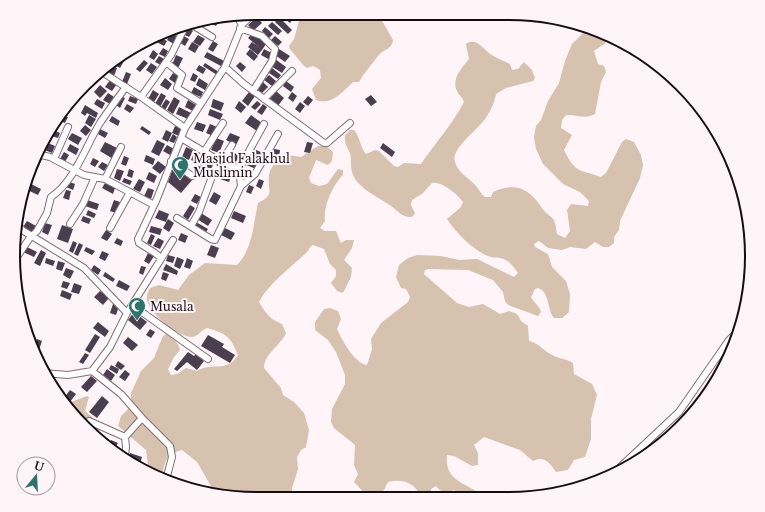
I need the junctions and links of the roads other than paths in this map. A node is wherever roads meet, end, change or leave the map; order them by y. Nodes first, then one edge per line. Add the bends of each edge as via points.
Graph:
1 (239, 21) edge
2 (246, 21) edge
3 (241, 26) junction
4 (197, 28) edge
5 (182, 32) edge
6 (212, 37) dead end
7 (166, 62) junction
8 (225, 67) junction
9 (292, 71) dead end
10 (106, 74) edge
11 (126, 87) junction
12 (253, 91) junction
13 (142, 97) junction
14 (264, 99) junction
15 (201, 102) junction
16 (223, 123) dead end
17 (350, 123) dead end
18 (264, 124) dead end
19 (68, 127) dead end
20 (185, 128) junction
21 (278, 134) dead end
22 (181, 138) junction
23 (232, 145) dead end
24 (121, 147) dead end
25 (204, 152) junction
26 (43, 155) edge
27 (54, 159) junction
28 (220, 160) junction
29 (171, 161) junction
30 (239, 169) junction
31 (74, 170) junction
32 (192, 176) dead end
33 (95, 177) junction
34 (105, 179) junction
35 (241, 186) junction
36 (130, 192) junction
37 (154, 205) junction
38 (177, 218) dead end
39 (70, 224) dead end
40 (191, 226) junction
41 (110, 228) dead end
42 (22, 230) edge
43 (33, 236) junction
44 (173, 240) dead end
45 (20, 252) edge
46 (161, 258) junction
47 (132, 305) junction
48 (127, 313) junction
49 (729, 340) edge
50 (208, 359) dead end
51 (92, 371) junction
52 (52, 374) edge
53 (142, 418) junction
54 (89, 421) dead end
55 (125, 437) junction
56 (125, 452) edge
57 (632, 457) edge
58 (167, 474) edge

1 - 3 street
2 - 3 street
3 - 8 street
3 - 12 street via 262,36 275,49 272,61
4 - 6 street
5 - 7 street
7 - 13 street
7 - 15 street via 182,75 176,88
8 - 12 street
8 - 15 street
9 - 14 street
10 - 11 street
11 - 13 street
11 - 31 street via 101,122
12 - 14 street
13 - 20 street
14 - 17 street via 324,143
15 - 20 street
16 - 25 street
18 - 30 street
19 - 27 street
20 - 22 street
21 - 35 street via 255,174
22 - 25 street
22 - 29 street
23 - 28 street
24 - 34 street
25 - 28 street
26 - 27 street
27 - 31 street
28 - 30 street
28 - 40 street
29 - 32 street
29 - 37 street
30 - 35 street
31 - 33 street
31 - 43 street via 58,193 51,197 47,213
33 - 34 street
33 - 39 street via 83,204
34 - 36 street
35 - 40 street via 217,237 211,240
36 - 37 street
36 - 41 street
37 - 46 street via 138,241
38 - 40 street
42 - 43 street
43 - 45 street
43 - 48 street via 84,268
44 - 46 street
46 - 47 street
47 - 48 street
47 - 50 street
48 - 51 street via 110,347
49 - 57 street via 679,412
51 - 52 street via 68,375
51 - 53 street via 121,394
53 - 55 street
53 - 58 street via 170,446 172,452
54 - 55 street
55 - 56 street

